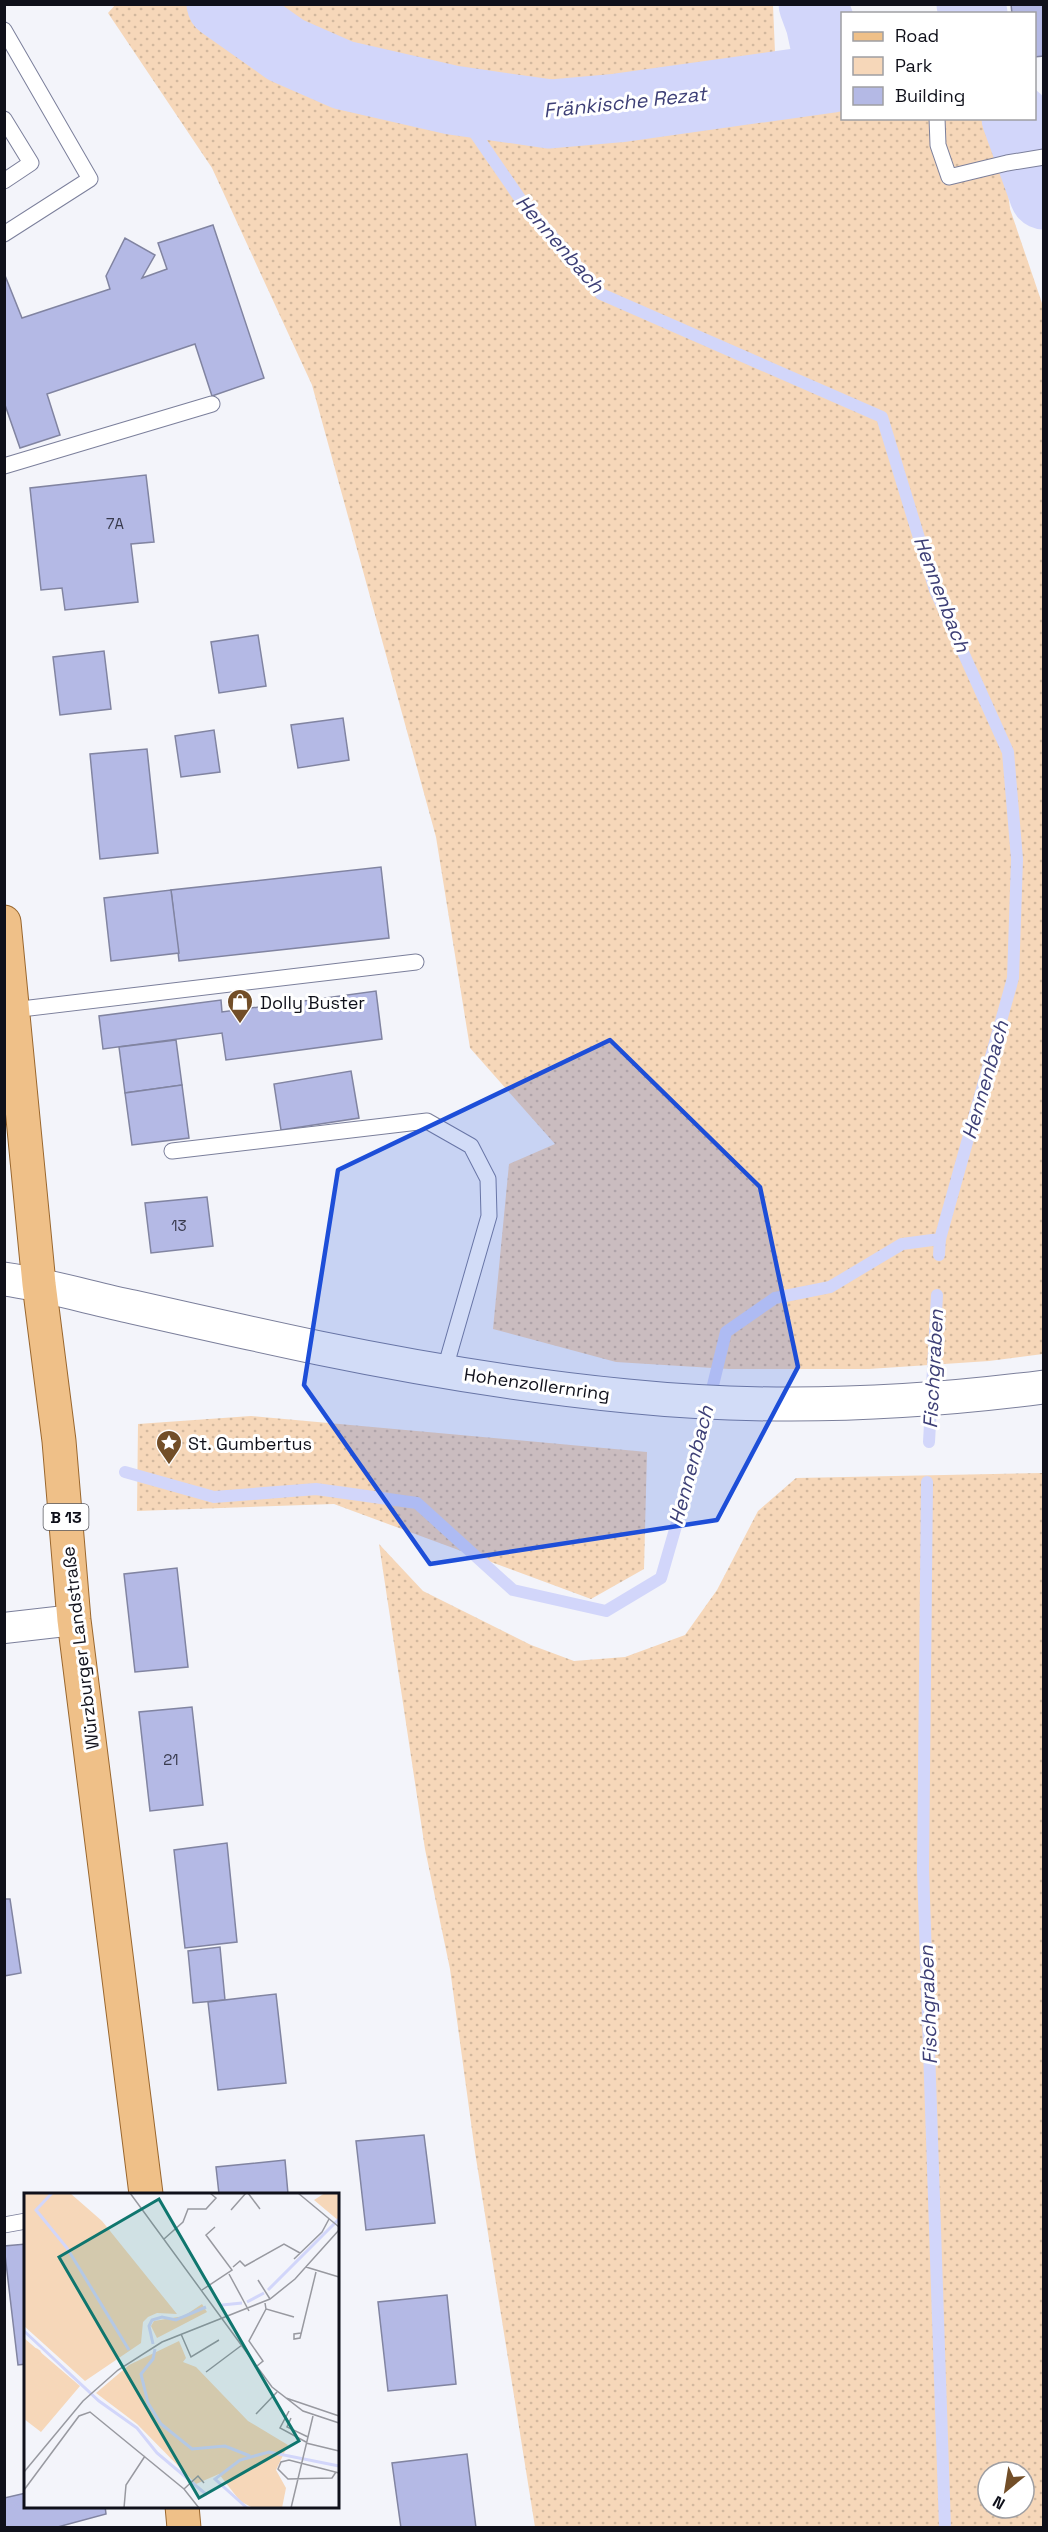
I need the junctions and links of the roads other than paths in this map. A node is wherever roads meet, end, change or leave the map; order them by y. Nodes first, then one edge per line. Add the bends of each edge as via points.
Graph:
1 (4, 30) edge
2 (4, 119) edge
3 (937, 120) edge
4 (1044, 157) edge
5 (4, 181) edge
6 (4, 234) edge
7 (212, 404) dead end
8 (4, 466) edge
9 (4, 922) edge
10 (417, 962) dead end
11 (13, 1010) junction
12 (172, 1151) dead end
13 (4, 1279) edge
14 (39, 1284) junction
15 (444, 1372) junction
16 (1044, 1387) edge
17 (74, 1620) junction
18 (4, 1628) edge
19 (146, 2193) edge
20 (24, 2221) edge
21 (4, 2225) edge
22 (182, 2508) edge
23 (184, 2528) edge

1 - 6 lane via 90,179
2 - 5 lane via 31,163
3 - 4 lane via 938,145 949,177
7 - 8 lane
9 - 11 main road, Würzburger Landstraße / B 13
10 - 11 lane
11 - 14 main road, Würzburger Landstraße / B 13
12 - 15 lane via 427,1121 471,1146 488,1179 489,1216
13 - 14 main road, Hohenzollernring
14 - 15 main road, Hohenzollernring via 319,1348
14 - 17 main road, Würzburger Landstraße / B 13 via 59,1441
15 - 16 main road, Hohenzollernring via 630,1397 747,1403 856,1403
17 - 18 street
17 - 19 main road, Würzburger Landstraße / B 13
20 - 21 lane
22 - 23 main road

